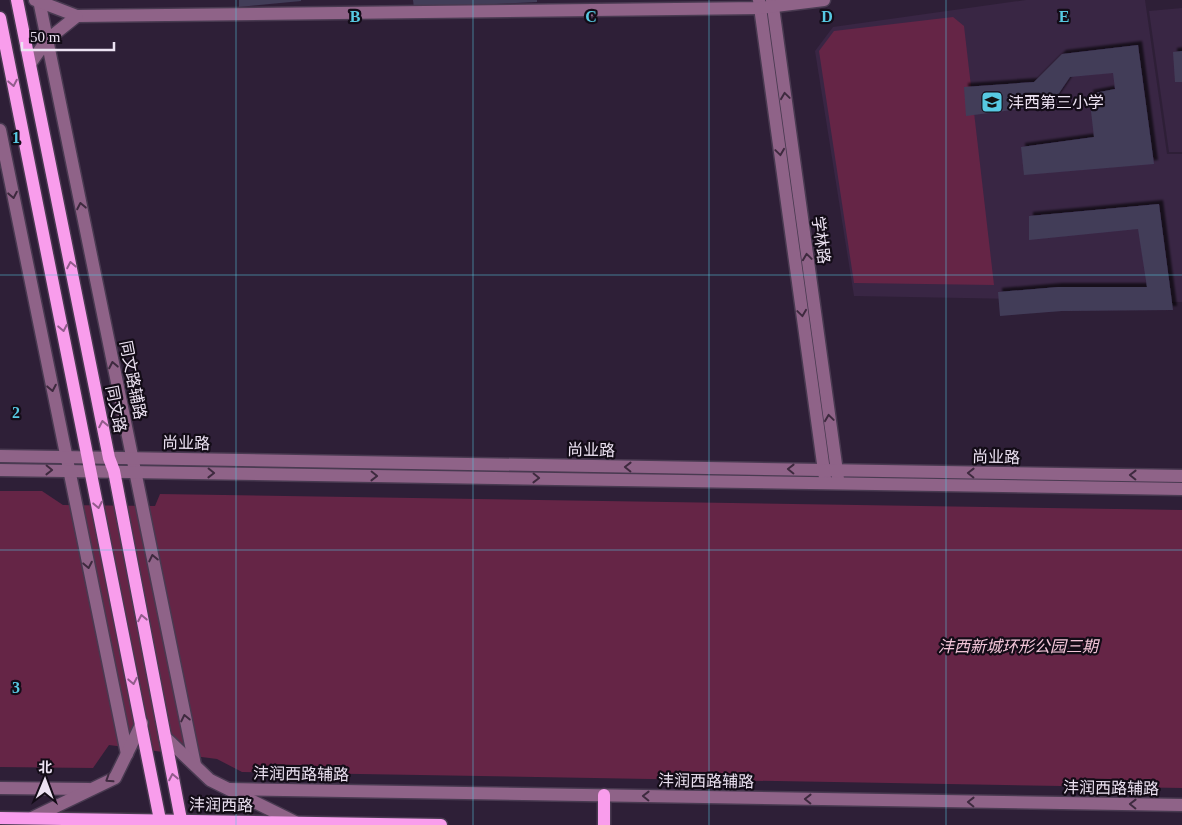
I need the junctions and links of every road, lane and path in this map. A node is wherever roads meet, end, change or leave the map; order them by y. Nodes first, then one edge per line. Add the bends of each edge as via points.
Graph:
1 (17, 0) edge
2 (824, 0) edge
3 (38, 1) edge
4 (766, 3) edge
5 (77, 16) junction
6 (0, 18) edge
7 (48, 40) junction
8 (30, 64) junction
9 (0, 130) edge
10 (0, 456) edge
11 (66, 457) junction
12 (89, 458) junction
13 (109, 458) junction
14 (132, 458) junction
15 (0, 470) edge
16 (69, 471) junction
17 (92, 471) junction
18 (114, 471) junction
19 (135, 472) junction
20 (1182, 476) edge
21 (831, 477) junction
22 (1182, 489) edge
23 (142, 723) junction
24 (165, 737) junction
25 (127, 754) junction
26 (195, 765) junction
27 (0, 788) edge
28 (91, 789) junction
29 (229, 789) junction
30 (604, 795) junction
31 (1182, 805) edge
32 (0, 818) edge
33 (32, 818) junction
34 (161, 823) edge
35 (182, 823) edge
36 (297, 823) junction
37 (440, 825) edge
38 (604, 825) edge

1 - 8 main road, 同文路
2 - 4 street
3 - 5 street
3 - 7 street, 同文路辅路
4 - 5 street
4 - 21 street, 学林路
5 - 7 street
6 -> 12 main road
7 - 8 street
14 -> 7 street, 同文路辅路
13 -> 8 main road, 同文路
9 -> 11 street
10 - 11 street, 尚业路
11 - 12 street, 尚业路
11 - 16 street
12 - 13 street, 尚业路
12 - 17 main road
13 - 14 street, 尚业路
13 - 18 main road, 同文路
14 - 19 street, 同文路辅路
21 -> 14 street, 尚业路
15 -> 16 street, 尚业路
16 - 17 street, 尚业路
16 -> 25 street
17 - 18 street, 尚业路
17 -> 23 main road
18 - 19 street, 尚业路
24 -> 18 main road, 同文路
19 -> 21 street, 尚业路
26 -> 19 street, 同文路辅路
20 -> 21 street, 尚业路
21 - 22 street, 尚业路
23 - 25 street
23 - 34 main road
24 - 26 street
35 -> 24 main road, 同文路
25 -> 28 street via 115,778
26 - 29 street via 210,780
27 - 28 street
28 - 33 street
29 - 30 street, 沣润西路辅路
29 - 36 street
31 -> 30 street, 沣润西路辅路
30 - 38 main road
32 - 33 main road, 沣润西路
33 - 34 main road, 沣润西路
34 - 35 main road, 沣润西路
35 - 36 main road, 沣润西路
36 - 37 main road, 沣润西路

